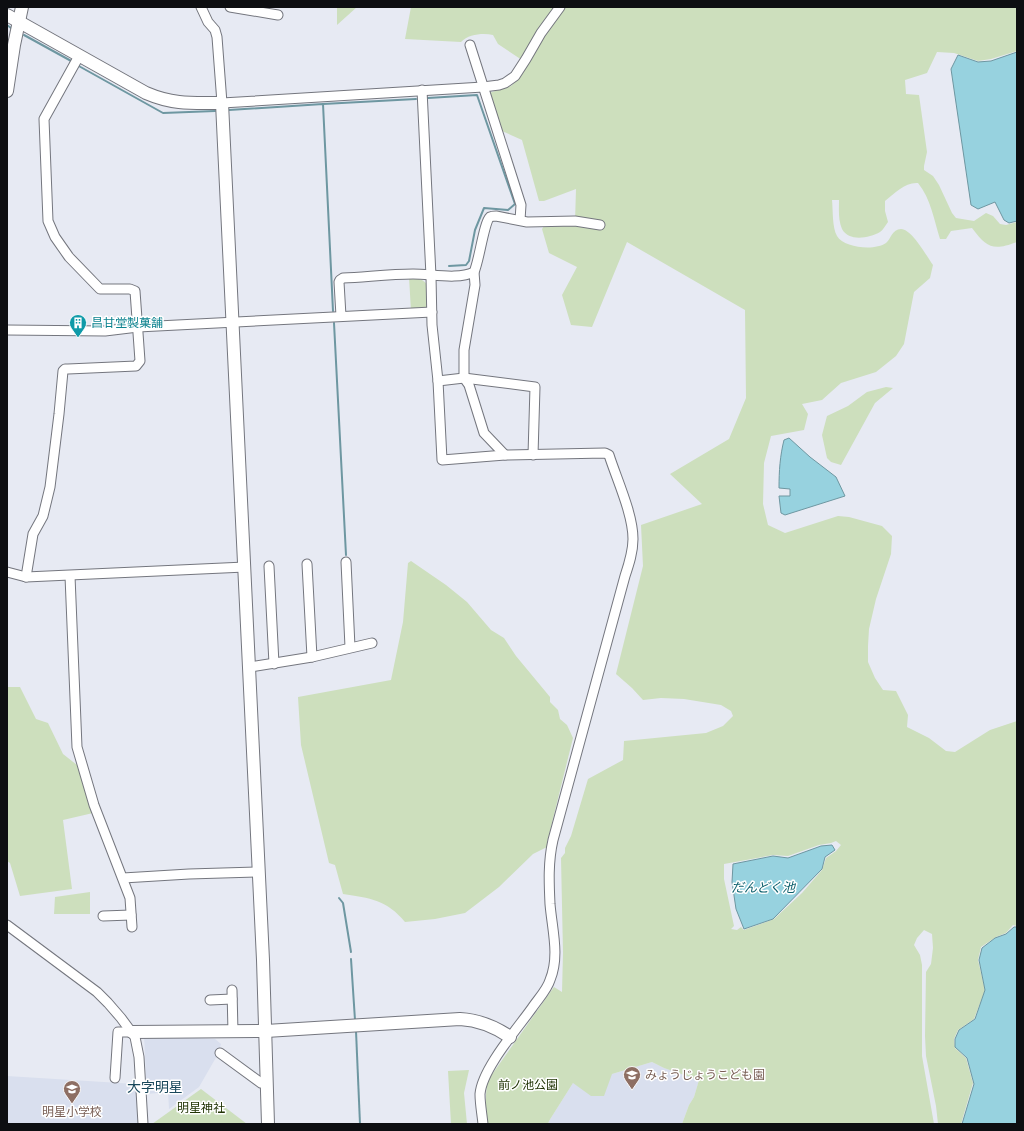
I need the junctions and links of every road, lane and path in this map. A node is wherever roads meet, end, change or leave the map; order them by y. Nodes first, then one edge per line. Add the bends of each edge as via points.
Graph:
1 (22, 7) edge
2 (201, 7) edge
3 (230, 7) edge
4 (560, 7) edge
5 (7, 15) edge
6 (278, 15) dead end
7 (19, 21) junction
8 (470, 45) dead end
9 (76, 61) junction
10 (483, 87) junction
11 (422, 90) junction
12 (7, 91) edge
13 (222, 103) junction
14 (520, 220) junction
15 (600, 225) dead end
16 (474, 272) junction
17 (431, 276) junction
18 (432, 312) junction
19 (341, 316) junction
20 (233, 323) junction
21 (138, 327) junction
22 (7, 330) edge
23 (464, 378) junction
24 (438, 381) junction
25 (505, 455) junction
26 (533, 455) junction
27 (346, 562) dead end
28 (307, 564) dead end
29 (269, 566) dead end
30 (245, 567) junction
31 (7, 572) edge
32 (70, 576) junction
33 (26, 577) junction
34 (372, 643) dead end
35 (350, 647) junction
36 (312, 657) junction
37 (274, 664) junction
38 (250, 667) junction
39 (259, 872) junction
40 (123, 878) junction
41 (131, 914) junction
42 (103, 916) dead end
43 (7, 925) edge
44 (132, 926) dead end
45 (210, 1000) dead end
46 (266, 1031) junction
47 (132, 1032) junction
48 (233, 1032) junction
49 (510, 1037) junction
50 (220, 1053) dead end
51 (115, 1078) dead end
52 (267, 1084) junction
53 (267, 1123) edge
54 (143, 1124) edge
55 (483, 1124) edge

1 - 7 street
2 - 13 street via 217,37
3 - 6 street
4 - 10 street via 544,27 514,76 505,83
5 - 7 street
7 - 9 street
7 - 12 street
8 - 10 street
9 - 13 street via 156,98 178,103
9 - 21 street via 44,119 48,222 69,257 100,289 136,291
10 - 11 street
10 - 14 street via 521,205
11 - 13 street
11 - 17 street
13 - 20 street
14 - 15 street via 534,223 575,221
14 - 16 street via 493,216 488,220
16 - 17 street
16 - 23 street via 475,285 464,350
17 - 18 street
17 - 19 street via 397,274 341,278
18 - 19 street
18 - 24 street
19 - 20 street
20 - 21 street
20 - 30 street
21 - 22 street via 100,331
21 - 33 street via 140,361 136,366 68,368 63,371 50,487 43,516 33,534
23 - 24 street
23 - 25 street via 469,385 484,433
23 - 26 street via 535,387
24 - 25 street via 442,460
25 - 26 street
26 - 49 street via 609,455 632,524 633,540 626,576 550,855 550,905 555,957 553,972 550,981
27 - 35 street
28 - 36 street
29 - 37 street
30 - 32 street
30 - 38 street
31 - 33 street
32 - 33 street
32 - 40 street via 77,747 94,805
34 - 35 street
35 - 36 street
36 - 37 street
37 - 38 street
38 - 39 street
39 - 40 street
39 - 46 street
40 - 41 street via 130,898
41 - 42 street
41 - 44 street
43 - 47 street via 97,992
45 - 48 street via 232,995
46 - 48 street
46 - 49 street via 460,1019 488,1024
46 - 52 street
47 - 48 street
47 - 51 street via 118,1032
47 - 54 street via 139,1057
49 - 55 street via 488,1070 482,1085 480,1104
50 - 52 street via 261,1083
52 - 53 street

